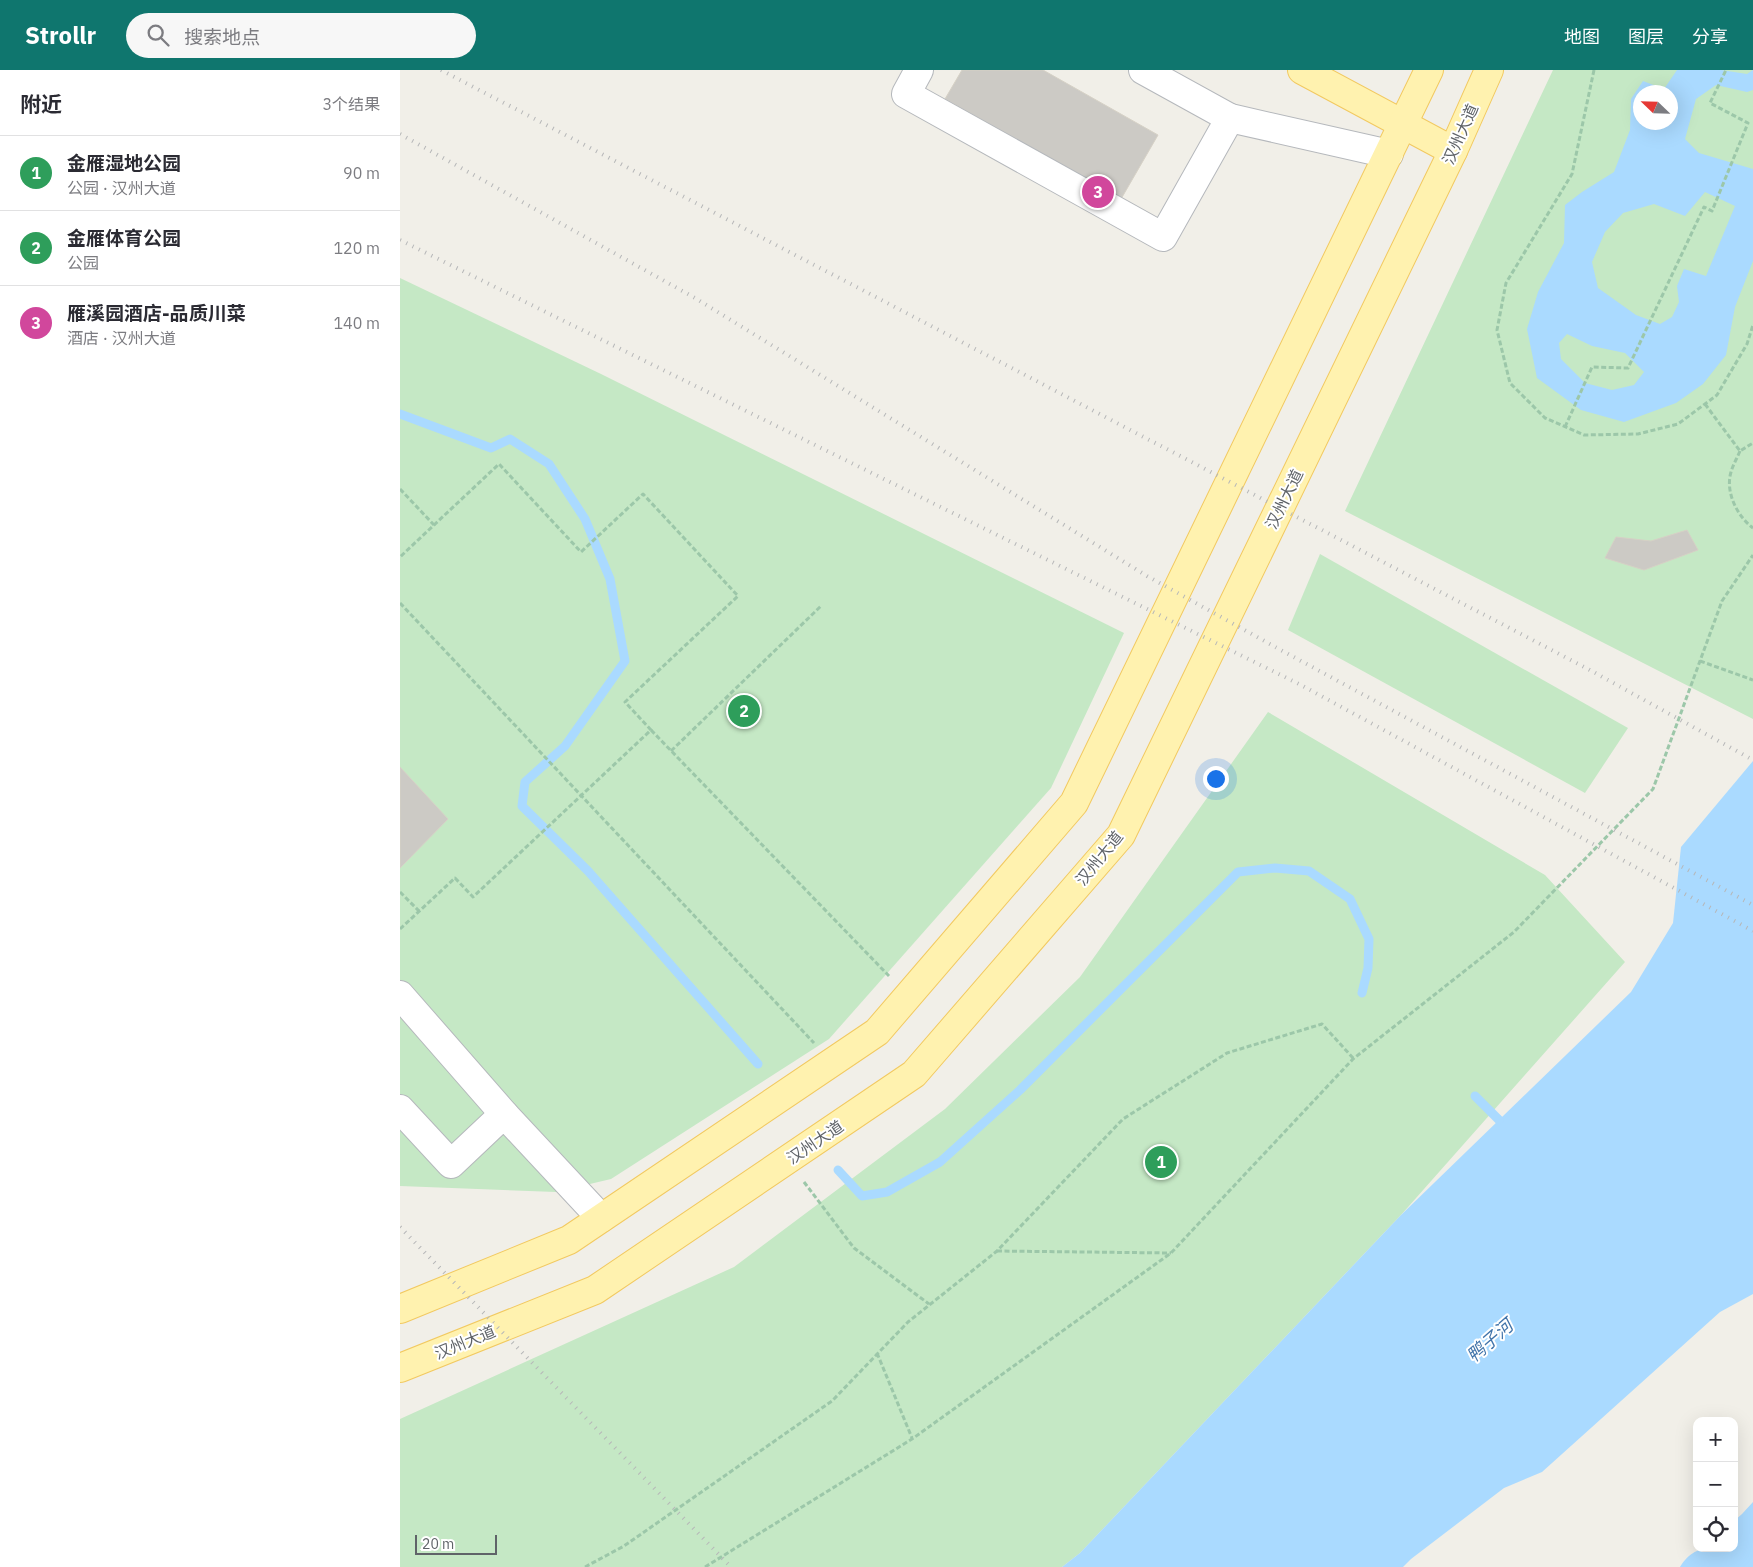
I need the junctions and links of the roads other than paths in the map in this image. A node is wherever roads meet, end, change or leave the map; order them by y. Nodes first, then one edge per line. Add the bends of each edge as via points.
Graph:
1 (920, 70) edge
2 (1143, 70) edge
3 (1302, 70) edge
4 (1428, 70) edge
5 (1489, 70) edge
6 (1230, 118) junction
7 (1403, 124) junction
8 (1453, 151) junction
9 (1389, 154) junction
10 (400, 996) edge
11 (400, 1110) edge
12 (504, 1114) junction
13 (601, 1218) junction
14 (400, 1309) edge
15 (400, 1368) edge

1 - 6 lane via 906,94 1163,237
2 - 6 lane
3 - 7 main road
4 - 7 main road
5 - 8 main road, 汉州大道
6 - 9 lane
7 - 8 main road
7 - 9 main road
8 - 15 main road, 汉州大道 via 1121,835 914,1074 595,1290
9 - 13 main road via 1074,803 877,1032
10 - 12 lane
11 - 12 lane via 451,1164
12 - 13 lane
13 - 14 main road via 569,1240

